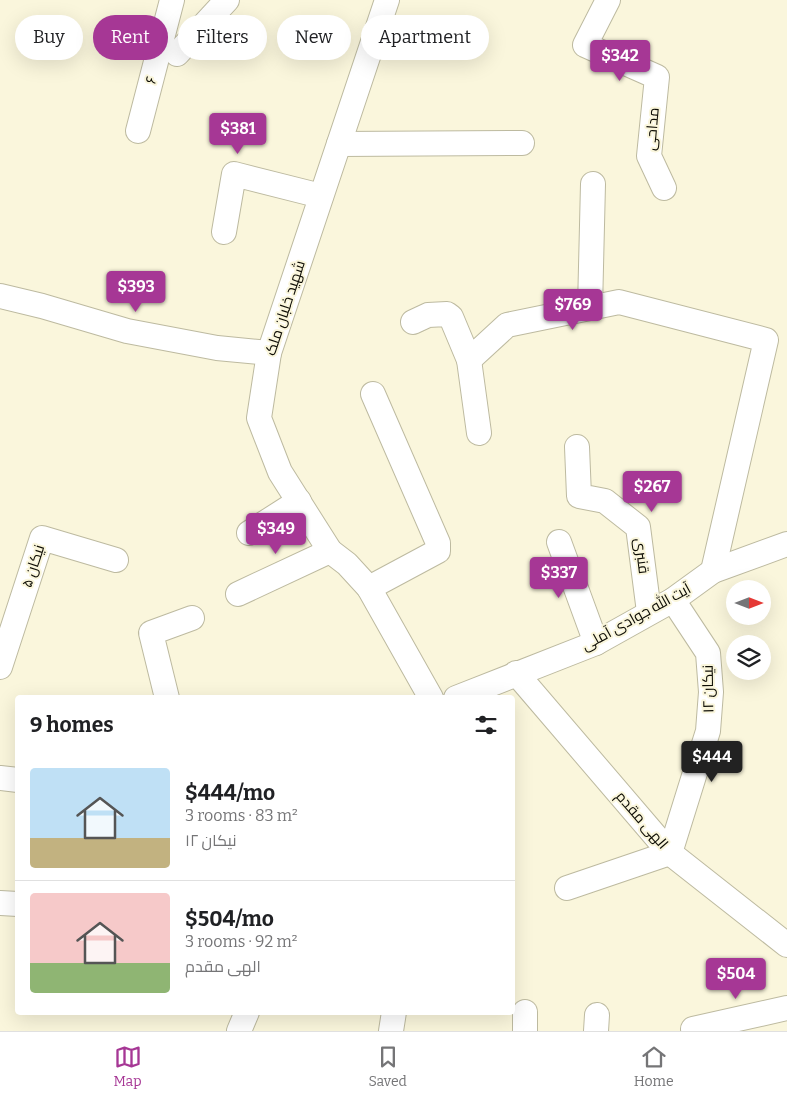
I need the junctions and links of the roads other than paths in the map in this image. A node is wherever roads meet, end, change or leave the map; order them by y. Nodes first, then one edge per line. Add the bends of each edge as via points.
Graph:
1 (172, 0) edge
2 (227, 0) edge
3 (387, 0) edge
4 (608, 0) edge
5 (382, 15) edge
6 (177, 54) dead end
7 (367, 60) edge
8 (138, 131) dead end
9 (522, 143) dead end
10 (339, 144) junction
11 (593, 184) dead end
12 (664, 188) dead end
13 (321, 196) junction
14 (224, 232) dead end
15 (0, 296) edge
16 (590, 308) junction
17 (413, 322) dead end
18 (268, 353) junction
19 (469, 360) junction
20 (373, 394) dead end
21 (479, 433) dead end
22 (577, 447) dead end
23 (299, 501) junction
24 (249, 533) dead end
25 (559, 542) dead end
26 (787, 544) edge
27 (330, 551) junction
28 (116, 560) dead end
29 (713, 571) junction
30 (370, 588) junction
31 (238, 594) dead end
32 (673, 600) junction
33 (649, 612) junction
34 (192, 618) dead end
35 (596, 643) junction
36 (0, 667) edge
37 (516, 673) junction
38 (166, 695) edge
39 (429, 695) edge
40 (463, 695) edge
41 (0, 778) edge
42 (15, 780) edge
43 (670, 853) junction
44 (567, 888) dead end
45 (0, 903) edge
46 (15, 904) edge
47 (787, 944) edge
48 (787, 1008) edge
49 (246, 1015) edge
50 (394, 1015) edge
51 (693, 1029) dead end
52 (240, 1031) edge
53 (391, 1031) edge

1 - 8 street, ۶
2 - 6 street
3 - 5 street, شهید خلبان ملک
4 - 12 street, مداحی via 585,45 657,77 649,156
7 - 10 street, شهید خلبان ملک
9 - 10 street
10 - 13 street, شهید خلبان ملک
11 - 16 street
13 - 14 street via 234,174
13 - 18 street, شهید خلبان ملک
15 - 18 street via 128,331 217,348
16 - 19 street via 508,325
16 - 29 street via 619,302 766,340
17 - 19 street via 428,315 447,314
18 - 23 street, شهید خلبان ملک via 259,418 280,472
19 - 21 street
20 - 30 street via 439,547 438,551
22 - 33 street, قنبری via 579,496 605,501 638,527
23 - 24 street
23 - 27 street, شهید خلبان ملک
25 - 35 street
26 - 29 street, آیت الله جوادی آملی
27 - 30 street, شهید خلبان ملک
27 - 31 street
28 - 36 street, نیکان ۵ via 42,538
29 - 32 street, آیت الله جوادی آملی
30 - 39 street, شهید خلبان ملک
32 - 33 street, آیت الله جوادی آملی
32 - 43 street, نیکان ۱۲ via 708,653 712,692 708,730
33 - 35 street, آیت الله جوادی آملی
34 - 38 street via 152,633
35 - 37 street, آیت الله جوادی آملی
37 - 40 street, آیت الله جوادی آملی
37 - 43 street, الهی مقدم
41 - 42 street
43 - 44 street
43 - 47 street, الهی مقدم
45 - 46 street
48 - 51 street
49 - 52 street
50 - 53 street

